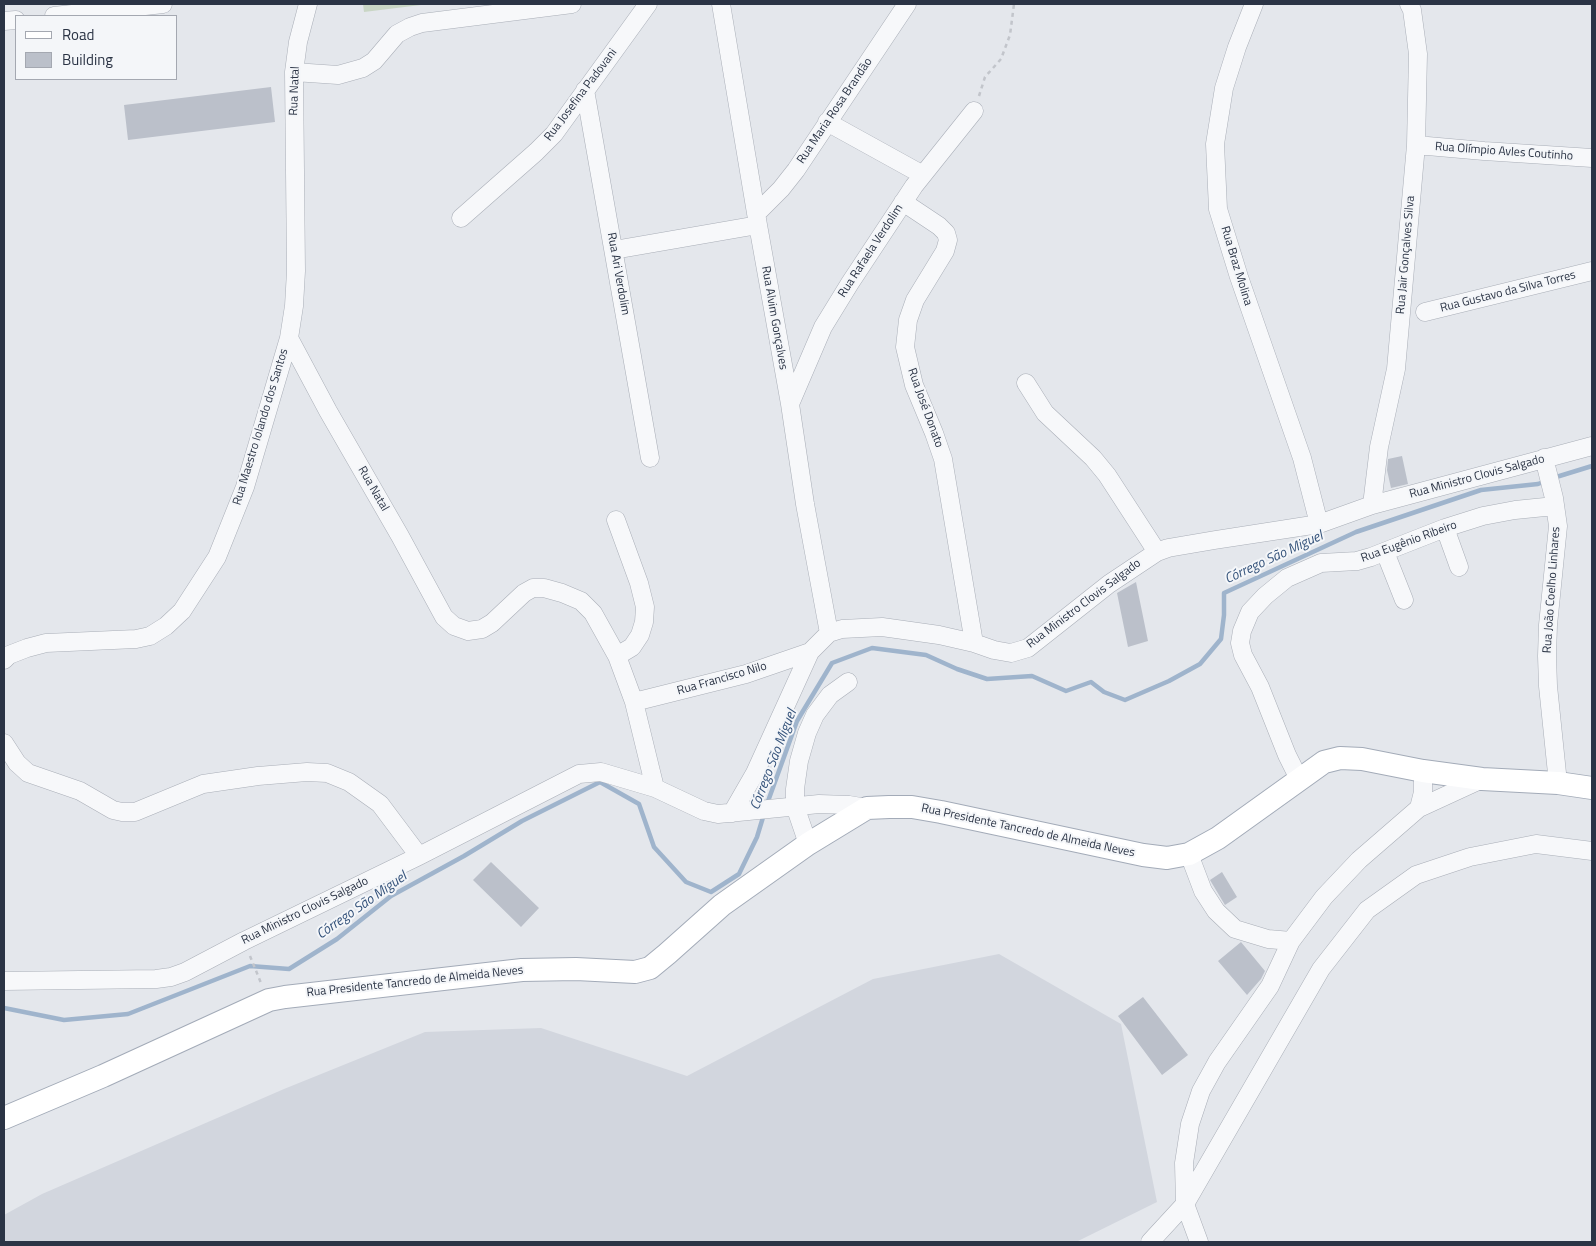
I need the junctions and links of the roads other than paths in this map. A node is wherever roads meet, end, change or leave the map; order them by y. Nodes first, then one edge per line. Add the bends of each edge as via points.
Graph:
1 (163, 4) edge
2 (308, 4) edge
3 (572, 4) edge
4 (648, 4) edge
5 (721, 4) edge
6 (907, 4) edge
7 (1254, 4) edge
8 (1409, 4) edge
9 (105, 7) edge
10 (60, 15) edge
11 (294, 72) junction
12 (585, 90) junction
13 (974, 111) road end
14 (827, 122) junction
15 (1416, 145) junction
16 (1592, 158) edge
17 (923, 175) junction
18 (903, 202) junction
19 (460, 218) dead end
20 (757, 219) junction
21 (614, 250) junction
22 (1592, 271) edge
23 (1425, 312) dead end
24 (289, 338) junction
25 (1026, 382) dead end
26 (790, 404) junction
27 (1592, 446) edge
28 (650, 458) dead end
29 (1546, 463) junction
30 (1554, 502) junction
31 (1372, 505) junction
32 (616, 520) dead end
33 (1319, 524) junction
34 (1445, 528) junction
35 (1157, 552) junction
36 (1385, 552) junction
37 (1460, 567) dead end
38 (1404, 600) dead end
39 (829, 633) junction
40 (974, 643) junction
41 (810, 652) junction
42 (617, 656) junction
43 (4, 660) edge
44 (848, 682) dead end
45 (634, 702) junction
46 (4, 744) edge
47 (1423, 771) junction
48 (1299, 779) junction
49 (1482, 779) junction
50 (1558, 783) junction
51 (655, 788) junction
52 (1592, 788) edge
53 (791, 807) junction
54 (867, 808) junction
55 (1419, 808) junction
56 (738, 812) junction
57 (808, 844) junction
58 (1592, 851) edge
59 (1189, 854) junction
60 (419, 856) junction
61 (1291, 941) junction
62 (4, 981) edge
63 (4, 1118) edge
64 (1184, 1204) junction
65 (1150, 1242) edge
66 (1199, 1242) edge

1 - 9 street
2 - 11 street, Rua Natal
3 - 11 street via 422,23 397,34 374,61 363,68 338,75
4 - 12 street, Rua Josefina Padovani
5 - 20 street, Rua Alvim Gonçalves
6 - 14 street, Rua Maria Rosa Brandão
7 - 33 street, Rua Braz Molina via 1222,98 1215,144 1218,209 1302,458
8 - 15 street, Rua Jair Gonçalves Silva via 1418,54
9 - 10 street
11 - 24 street, Rua Natal via 296,271
12 - 19 street, Rua Josefina Padovani via 554,134
12 - 21 street, Rua Ari Verdolim
13 - 17 street, Rua Rafaela Verdolim
14 - 17 street
14 - 20 street, Rua Maria Rosa Brandão
15 - 16 street, Rua Olímpio Avles Coutinho
15 - 31 street, Rua Jair Gonçalves Silva via 1396,369 1379,448
17 - 18 street, Rua Rafaela Verdolim
18 - 26 street, Rua Rafaela Verdolim via 823,327
18 - 40 street, Rua José Donato via 939,226 948,240 945,251 916,300 908,320 905,347 914,385 943,459
20 - 21 street
20 - 26 street, Rua Alvim Gonçalves
21 - 28 street, Rua Ari Verdolim
22 - 23 street, Rua Gustavo da Silva Torres
24 - 42 street, Rua Natal via 444,617 454,626 468,631 482,629 524,593 533,588 544,588 581,601 593,612
24 - 43 street, Rua Maestro Iolando dos Santos via 245,487 217,557 182,611 150,636 46,643 9,655
25 - 35 street via 1045,413 1107,475
26 - 39 street, Rua Alvim Gonçalves
27 - 29 street, Rua Ministro Clovis Salgado
29 - 30 street, Rua João Coelho Linhares
29 - 31 street, Rua Ministro Clovis Salgado
30 - 34 street, Rua Eugênio Ribeiro via 1483,516
30 - 50 street, Rua João Coelho Linhares via 1558,526 1547,656
31 - 33 street, Rua Ministro Clovis Salgado
32 - 42 street via 645,607 640,636 632,647
33 - 35 street, Rua Ministro Clovis Salgado
34 - 36 street, Rua Eugênio Ribeiro
34 - 37 street
35 - 40 street, Rua Ministro Clovis Salgado via 1109,584 1028,648 1011,653
36 - 38 street
36 - 48 street, Rua Eugênio Ribeiro via 1357,561 1321,563 1287,578 1250,612 1242,631 1243,655
39 - 40 street, Rua Ministro Clovis Salgado via 842,629 882,627 939,634
39 - 41 street
41 - 45 street, Rua Francisco Nilo via 721,681
41 - 56 street
42 - 45 street, Rua Natal
44 - 53 street via 830,695 815,715 799,762
45 - 51 street, Rua Natal
46 - 60 street via 28,774 80,791 122,812 135,812 202,784 258,776 308,772 327,774 349,782 380,804
47 - 48 main road, Rua Presidente Tancredo de Almeida Neves via 1340,758 1324,762
47 - 49 main road, Rua Presidente Tancredo de Almeida Neves
47 - 55 street
48 - 59 main road, Rua Presidente Tancredo de Almeida Neves via 1218,838
49 - 50 main road, Rua Presidente Tancredo de Almeida Neves
49 - 55 street
50 - 52 main road, Rua Presidente Tancredo de Almeida Neves
51 - 56 street, Rua Ministro Clovis Salgado via 704,811 718,814
51 - 60 street, Rua Ministro Clovis Salgado via 601,772 579,774
53 - 54 street, Rua Presidente Tancredo de Almeida Neves via 819,804
53 - 56 street, Rua Presidente Tancredo de Almeida Neves
53 - 57 street
54 - 57 main road, Rua Presidente Tancredo de Almeida Neves
54 - 59 main road, Rua Presidente Tancredo de Almeida Neves via 912,807 1143,855 1167,858
55 - 61 street via 1353,866 1324,897
57 - 63 main road, Rua Presidente Tancredo de Almeida Neves via 722,905 650,968 635,972 522,970 269,1000
58 - 64 street via 1536,844 1470,857 1416,875 1368,910 1321,969
59 - 61 street via 1203,891 1216,911 1235,929 1268,939
60 - 62 street, Rua Ministro Clovis Salgado via 171,977
61 - 64 street via 1270,986 1217,1062 1201,1091 1190,1124 1184,1162
64 - 65 street
64 - 66 street

